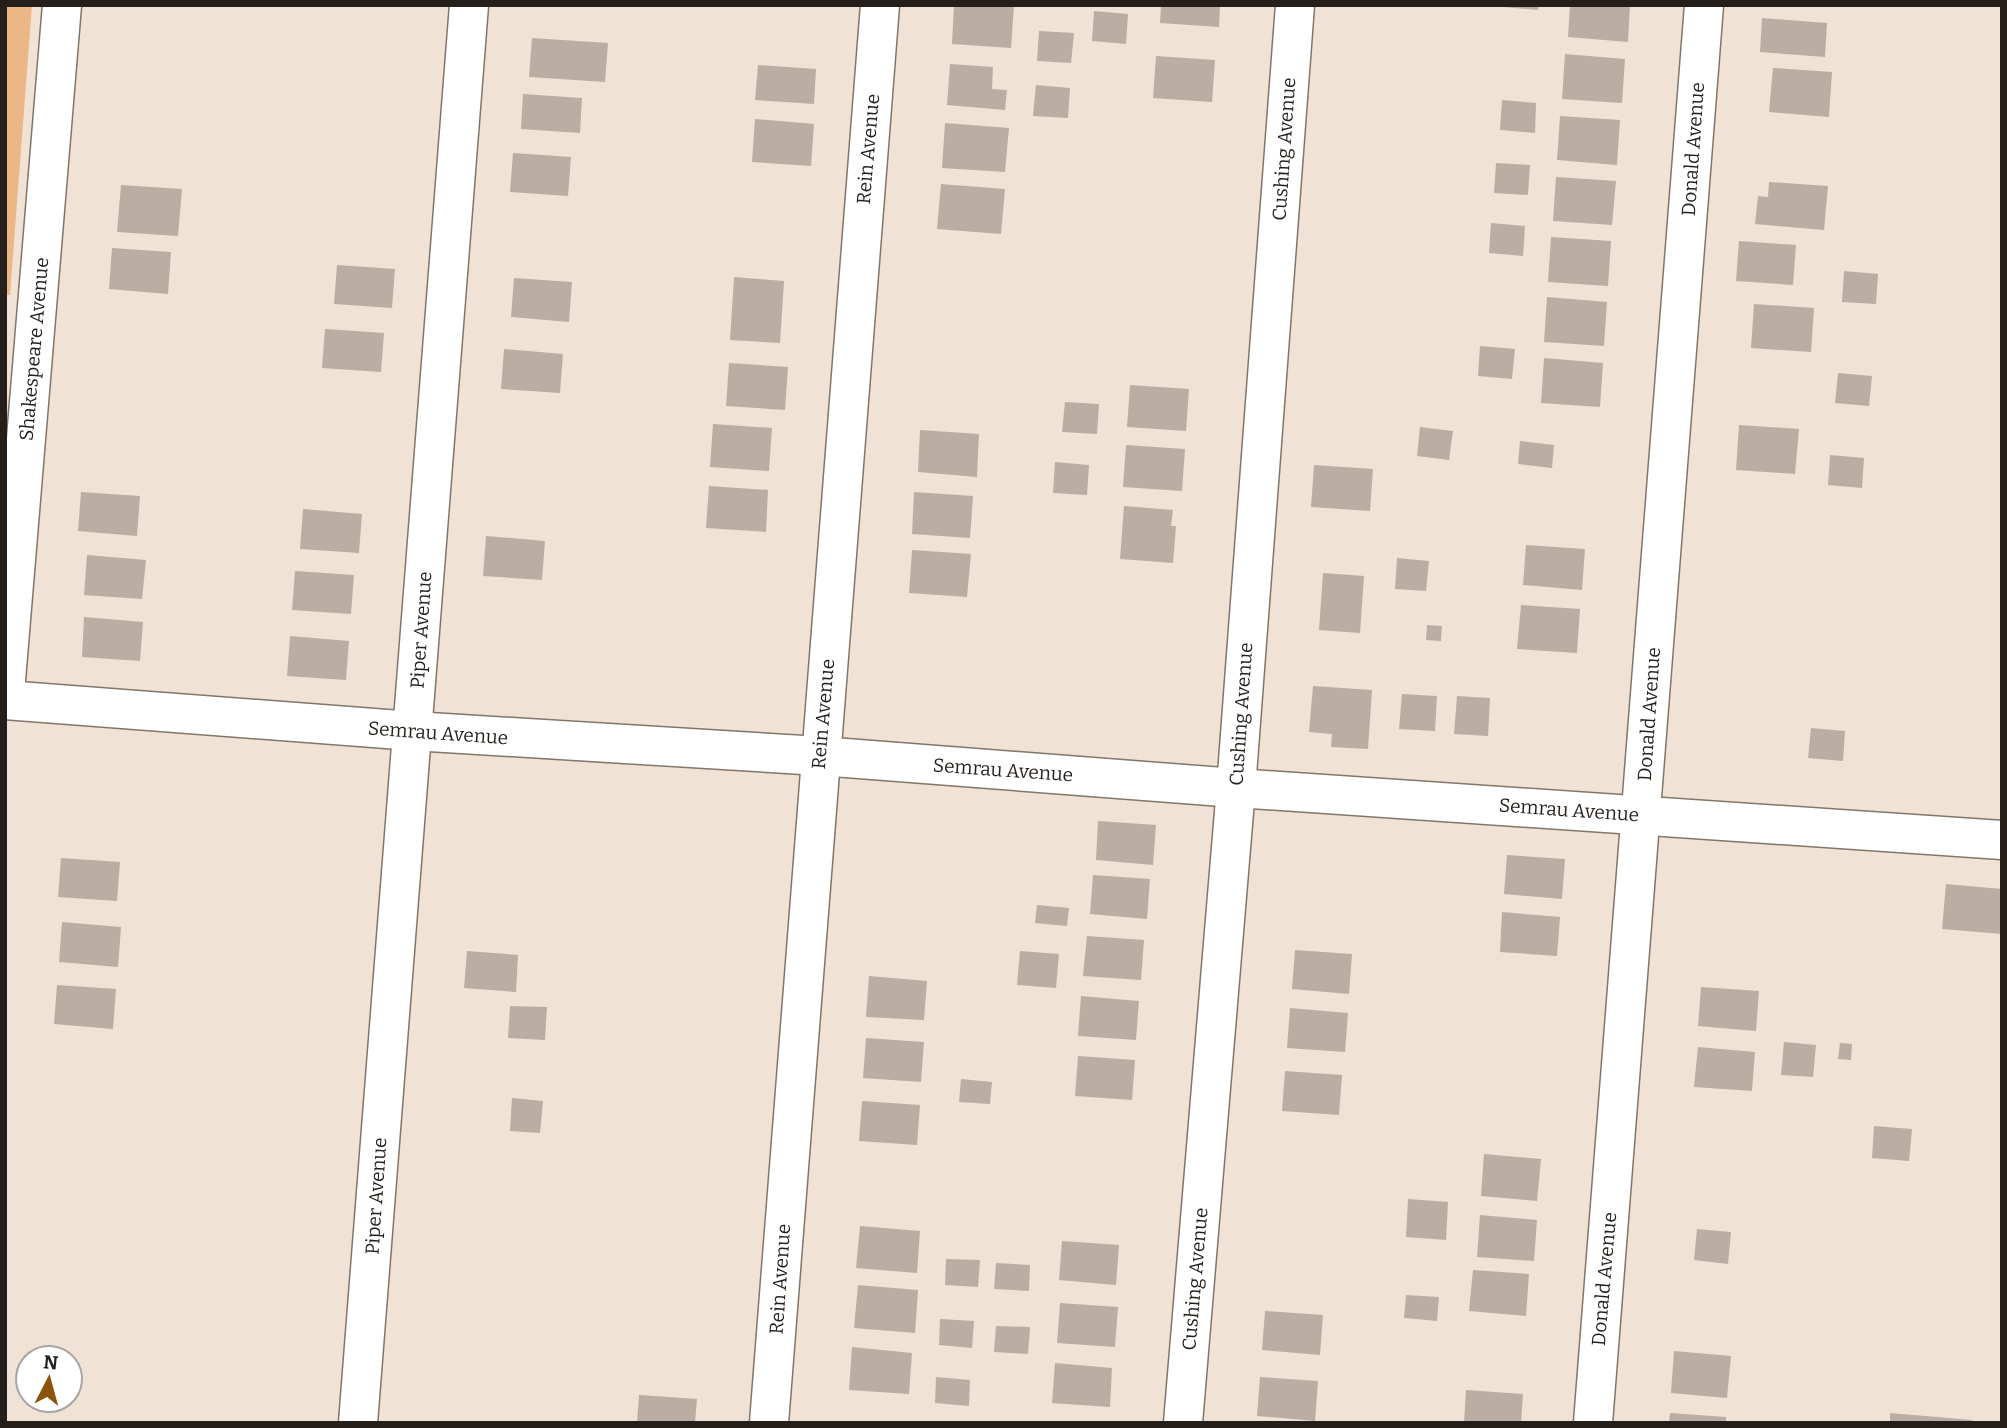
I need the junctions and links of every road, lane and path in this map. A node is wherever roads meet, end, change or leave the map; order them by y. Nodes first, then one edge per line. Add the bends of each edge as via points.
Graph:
1 (62, 5) edge
2 (469, 5) edge
3 (880, 5) edge
4 (1295, 5) edge
5 (1704, 5) edge
6 (5, 692) edge
7 (5, 700) edge
8 (413, 731) junction
9 (820, 756) junction
10 (1236, 788) junction
11 (1641, 815) junction
12 (2002, 840) edge
13 (358, 1423) edge
14 (769, 1423) edge
15 (1183, 1423) edge
16 (1593, 1423) edge

1 - 6 street, Shakespeare Avenue
2 - 8 street, Piper Avenue
3 - 9 street, Rein Avenue
4 - 10 street, Cushing Avenue
5 - 11 street, Donald Avenue
7 - 8 street, Semrau Avenue
8 - 9 street, Semrau Avenue
8 - 13 street, Piper Avenue
9 - 10 street, Semrau Avenue
9 - 14 street, Rein Avenue
10 - 11 street, Semrau Avenue
10 - 15 street, Cushing Avenue
11 - 12 street, Semrau Avenue
11 - 16 street, Donald Avenue

